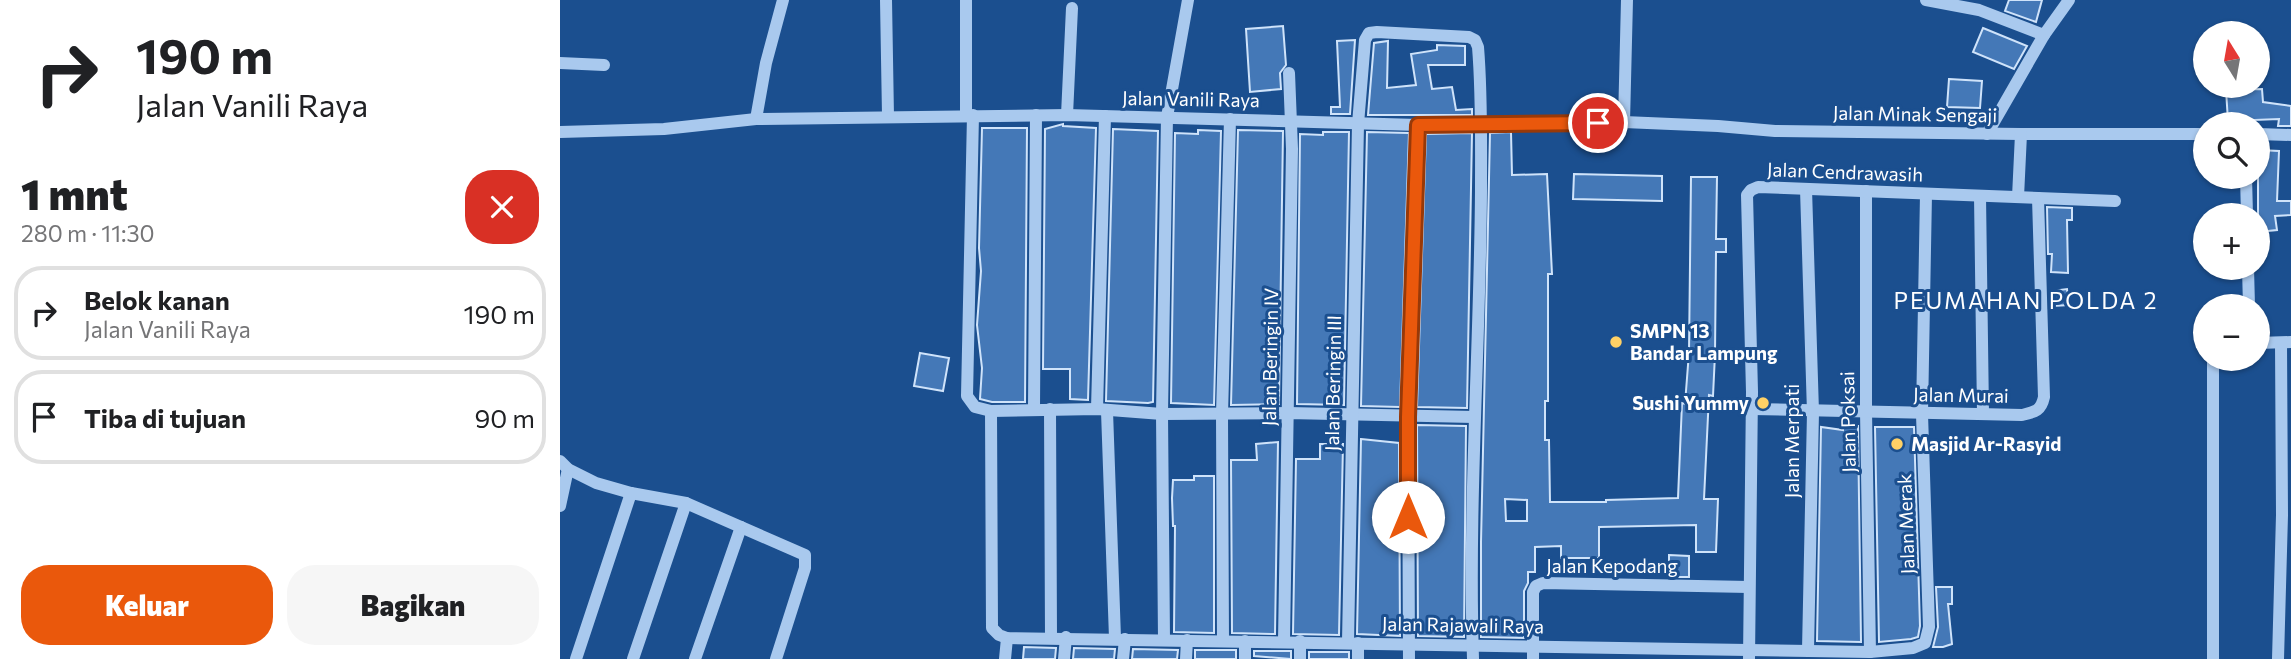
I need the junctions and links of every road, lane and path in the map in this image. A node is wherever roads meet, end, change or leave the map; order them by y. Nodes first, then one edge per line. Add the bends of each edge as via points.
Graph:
1 (783, 0) edge
2 (886, 0) edge
3 (966, 0) edge
4 (1188, 0) edge
5 (1627, 0) edge
6 (1926, 0) edge
7 (2069, 0) edge
8 (1072, 8) dead end
9 (2044, 35) junction
10 (560, 64) edge
11 (604, 65) dead end
12 (1289, 73) dead end
13 (969, 115) junction
14 (1036, 115) junction
15 (1067, 115) junction
16 (888, 116) junction
17 (1105, 116) junction
18 (1167, 117) junction
19 (756, 119) junction
20 (1230, 119) junction
21 (1289, 121) junction
22 (1624, 122) junction
23 (1358, 124) junction
24 (1418, 125) junction
25 (1481, 126) junction
26 (560, 132) edge
27 (1987, 134) junction
28 (2193, 134) edge
29 (2270, 134) edge
30 (2021, 135) junction
31 (2291, 135) edge
32 (1807, 189) junction
33 (1866, 191) junction
34 (1926, 194) junction
35 (1980, 196) junction
36 (2018, 197) junction
37 (2038, 198) junction
38 (2115, 201) dead end
39 (2286, 342) edge
40 (2213, 371) edge
41 (2287, 396) edge
42 (1034, 409) junction
43 (1050, 409) junction
44 (1752, 409) junction
45 (1102, 410) junction
46 (990, 411) junction
47 (1866, 411) junction
48 (1288, 412) junction
49 (1813, 412) junction
50 (1983, 413) junction
51 (1162, 414) junction
52 (1351, 414) junction
53 (1922, 414) junction
54 (1222, 415) junction
55 (1408, 417) junction
56 (1474, 417) junction
57 (2287, 457) edge
58 (564, 465) edge
59 (631, 493) junction
60 (686, 503) junction
61 (560, 506) edge
62 (2287, 515) edge
63 (741, 527) junction
64 (2286, 570) edge
65 (1749, 587) junction
66 (2285, 622) edge
67 (1003, 637) junction
68 (1051, 637) junction
69 (1066, 638) junction
70 (1120, 638) junction
71 (1164, 639) junction
72 (1187, 640) junction
73 (1223, 640) junction
74 (1245, 641) junction
75 (1284, 641) junction
76 (1300, 641) junction
77 (1353, 642) junction
78 (1408, 643) junction
79 (1925, 643) joint
80 (1473, 644) junction
81 (1533, 645) junction
82 (1808, 650) junction
83 (1870, 652) junction
84 (1749, 654) edge
85 (576, 659) edge
86 (633, 659) edge
87 (695, 659) edge
88 (776, 659) edge
89 (1005, 659) edge
90 (1064, 659) edge
91 (1123, 659) edge
92 (1186, 659) edge
93 (1245, 659) edge
94 (1300, 659) edge
95 (1358, 659) edge
96 (1409, 659) edge
97 (1473, 659) edge
98 (1534, 659) edge
99 (2213, 659) edge
100 (2278, 659) edge

1 - 19 street
2 - 16 street
3 - 13 street
4 - 18 street
5 - 22 street
6 - 9 street via 1979,10
7 - 9 street
8 - 15 street
9 - 27 street
10 - 11 street
12 - 21 street, Jalan Beringin IV
13 - 14 street, Jalan Vanili Raya
13 - 16 street, Jalan Vanili Raya
13 - 46 street via 967,396 975,407
14 - 15 street, Jalan Vanili Raya
14 - 42 street
15 - 17 street, Jalan Vanili Raya
16 - 19 street, Jalan Vanili Raya
17 - 18 street, Jalan Vanili Raya
17 - 45 street
18 - 20 street, Jalan Vanili Raya
18 - 51 street
19 - 26 street, Jalan Vanili Raya via 664,129
20 - 21 street, Jalan Vanili Raya
20 - 54 street
21 - 23 street, Jalan Vanili Raya
21 - 48 street, Jalan Beringin IV
22 - 25 street, Jalan Vanili Raya
22 - 27 street, Jalan Minak Sengaji via 1775,131
23 - 24 street, Jalan Vanili Raya
23 - 25 street, Jalan Beringin III via 1369,33 1475,40
23 - 52 street, Jalan Beringin III
24 - 25 street, Jalan Vanili Raya
24 - 55 street
25 - 56 street
27 - 30 street, Jalan Minak Sengaji
28 - 30 street, Jalan Minak Sengaji
29 - 31 street
30 - 36 street
32 - 33 street, Jalan Cendrawasih
32 - 44 street, Jalan Cendrawasih via 1758,187 1747,195
32 - 49 street, Jalan Merpati
33 - 34 street, Jalan Cendrawasih
33 - 47 street, Jalan Poksai
34 - 35 street, Jalan Cendrawasih
34 - 53 street, Jalan Merak
35 - 36 street, Jalan Cendrawasih
35 - 50 street
36 - 37 street, Jalan Cendrawasih
37 - 38 street, Jalan Cendrawasih
37 - 50 street, Jalan Murai via 2042,406 2022,415
39 - 41 street
40 - 99 street
41 - 57 street
42 - 43 street
42 - 46 street
43 - 45 street
43 - 68 street
44 - 49 street, Jalan Murai
44 - 65 street, Jalan Cendrawasih
45 - 51 street
45 - 70 street
46 - 67 street via 992,628
47 - 49 street, Jalan Murai
47 - 53 street, Jalan Murai
47 - 83 street, Jalan Poksai
48 - 52 street
48 - 54 street
48 - 75 street, Jalan Beringin IV
49 - 82 street, Jalan Merpati
50 - 53 street, Jalan Murai
51 - 54 street
51 - 71 street
52 - 55 street
52 - 77 street, Jalan Beringin III
53 - 79 street, Jalan Merak via 1929,627
54 - 73 street
55 - 56 street
55 - 78 street
56 - 80 street
57 - 62 street
58 - 59 street via 596,483
58 - 61 street
59 - 60 street
59 - 85 street
60 - 63 street
60 - 86 street
62 - 64 street
63 - 87 street
63 - 88 street via 805,555
64 - 66 street
65 - 81 street, Jalan Kepodang via 1543,583 1533,592
65 - 84 street, Jalan Cendrawasih
66 - 100 street
67 - 68 street, Jalan Rajawali Raya
67 - 89 street
68 - 69 street, Jalan Rajawali Raya
69 - 70 street, Jalan Rajawali Raya
69 - 90 street
70 - 71 street, Jalan Rajawali Raya
70 - 91 street
71 - 72 street, Jalan Rajawali Raya
72 - 73 street, Jalan Rajawali Raya
72 - 92 street
73 - 74 street, Jalan Rajawali Raya
74 - 75 street, Jalan Rajawali Raya
74 - 93 street
75 - 76 street, Jalan Rajawali Raya
76 - 77 street, Jalan Rajawali Raya
76 - 94 street
77 - 78 street, Jalan Rajawali Raya
77 - 95 street, Jalan Beringin III
78 - 80 street, Jalan Rajawali Raya
78 - 96 street
79 - 83 street, Jalan Rajawali Raya
80 - 81 street, Jalan Rajawali Raya
80 - 97 street
81 - 84 street, Jalan Rajawali Raya
81 - 98 street, Jalan Kepodang
82 - 83 street, Jalan Rajawali Raya
82 - 84 street, Jalan Rajawali Raya

